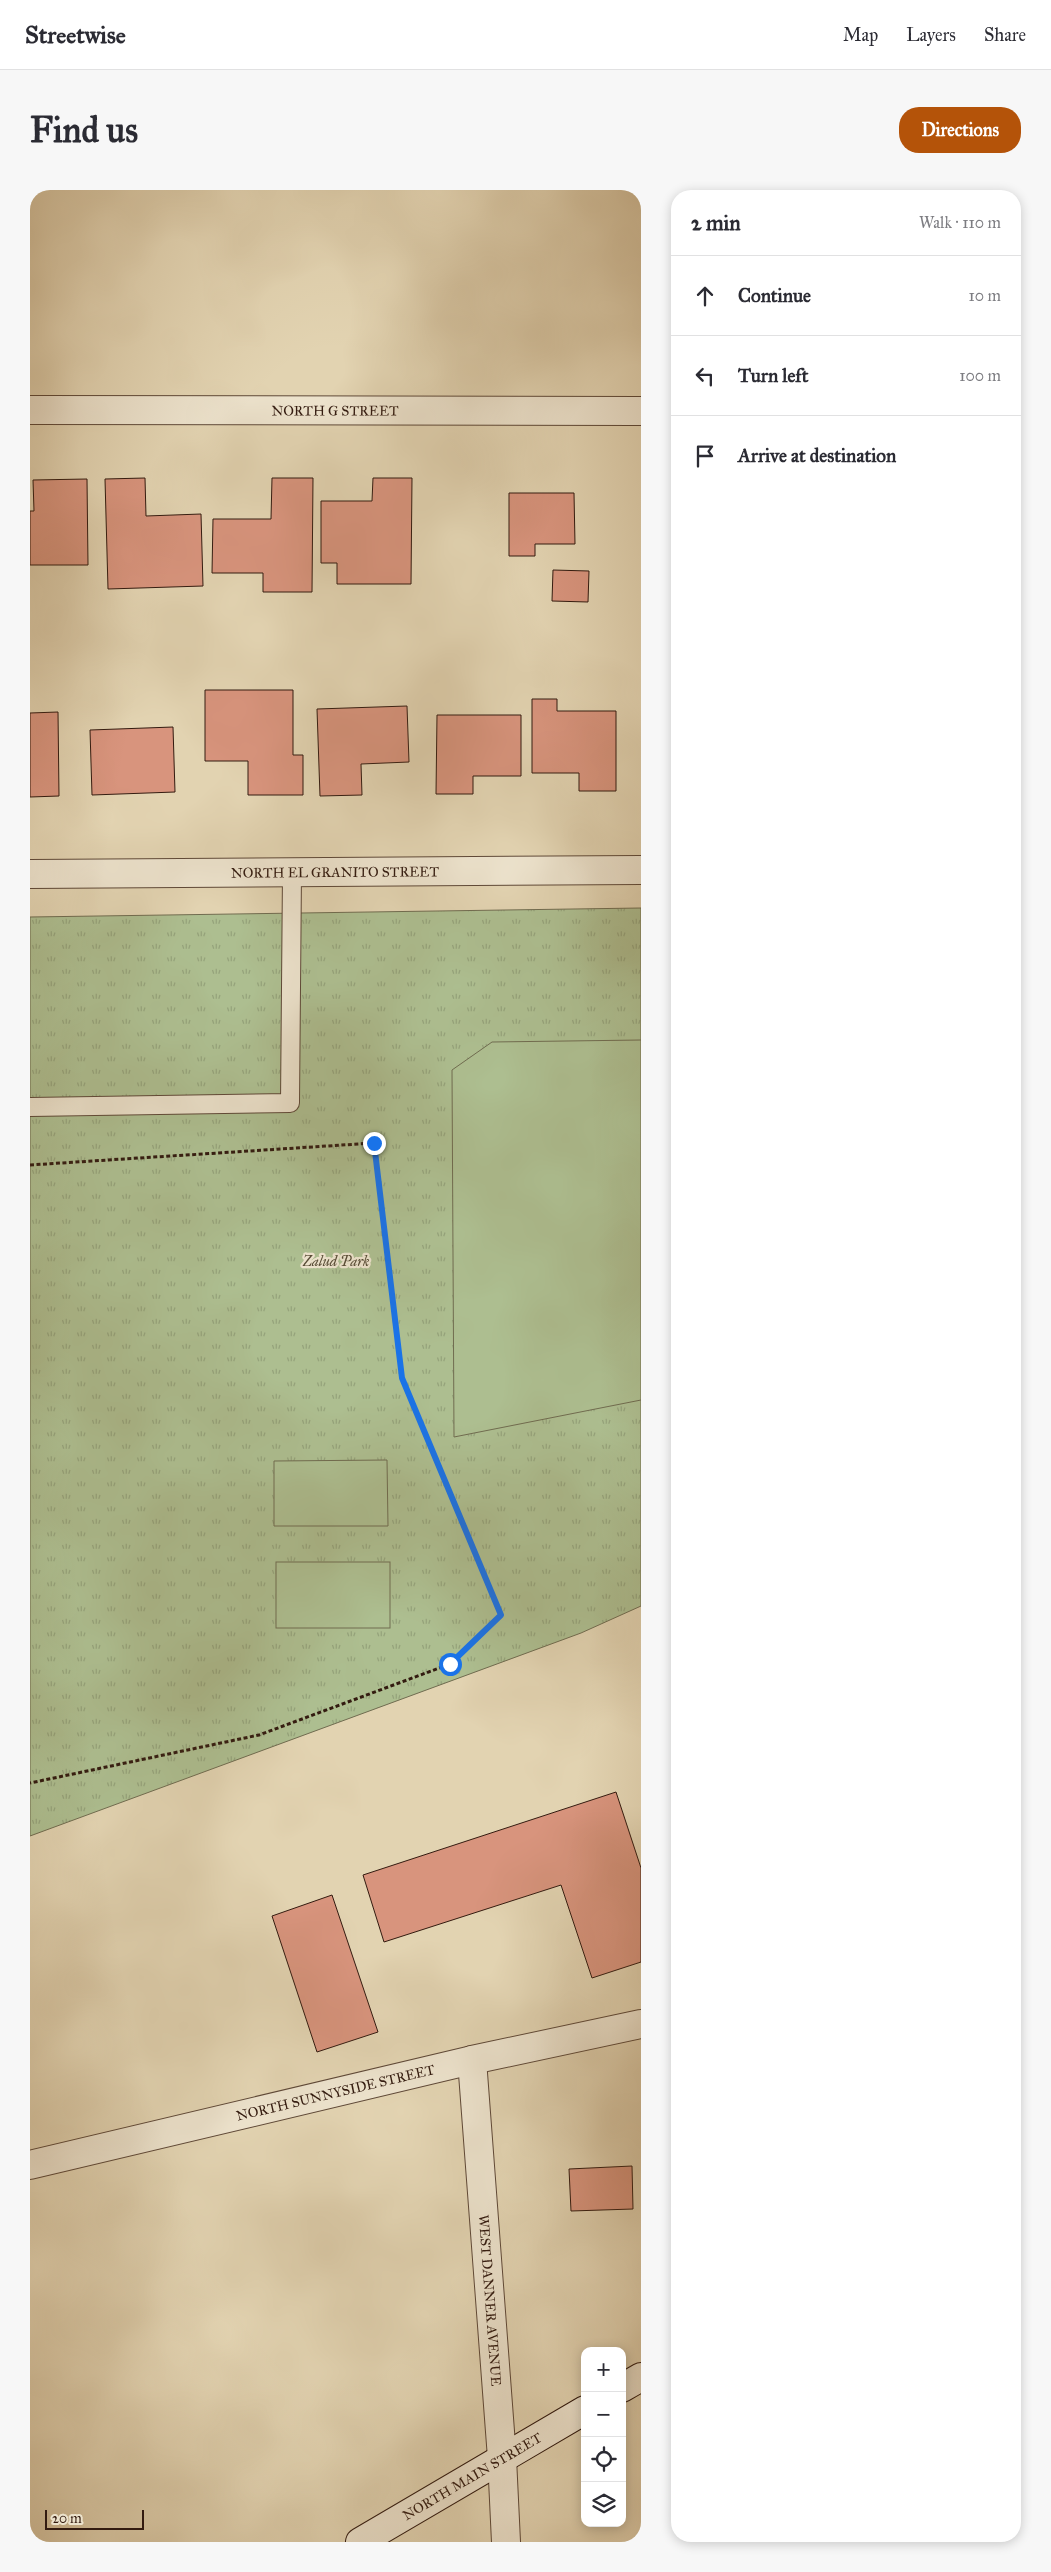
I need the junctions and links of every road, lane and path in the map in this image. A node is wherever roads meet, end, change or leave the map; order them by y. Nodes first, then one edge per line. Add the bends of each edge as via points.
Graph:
1 (30, 410) edge
2 (641, 411) edge
3 (641, 870) edge
4 (292, 872) junction
5 (30, 874) edge
6 (30, 1107) edge
7 (30, 1165) edge
8 (30, 1783) edge
9 (641, 2024) edge
10 (472, 2060) junction
11 (30, 2165) edge
12 (641, 2377) edge
13 (626, 2386) edge
14 (581, 2412) edge
15 (502, 2458) junction
16 (360, 2542) edge
17 (506, 2542) edge

1 - 2 street, NORTH G STREET
3 - 4 street, NORTH EL GRANITO STREET
4 - 5 street, NORTH EL GRANITO STREET
4 - 6 lane via 290,1103
7 - 8 path via 374,1143 402,1378 501,1615 450,1664 258,1735
9 - 10 street, NORTH SUNNYSIDE STREET
10 - 11 street, NORTH SUNNYSIDE STREET
10 - 15 street, WEST DANNER AVENUE
12 - 13 street
14 - 15 street, NORTH MAIN STREET
15 - 16 street, NORTH MAIN STREET
15 - 17 street, WEST DANNER AVENUE

